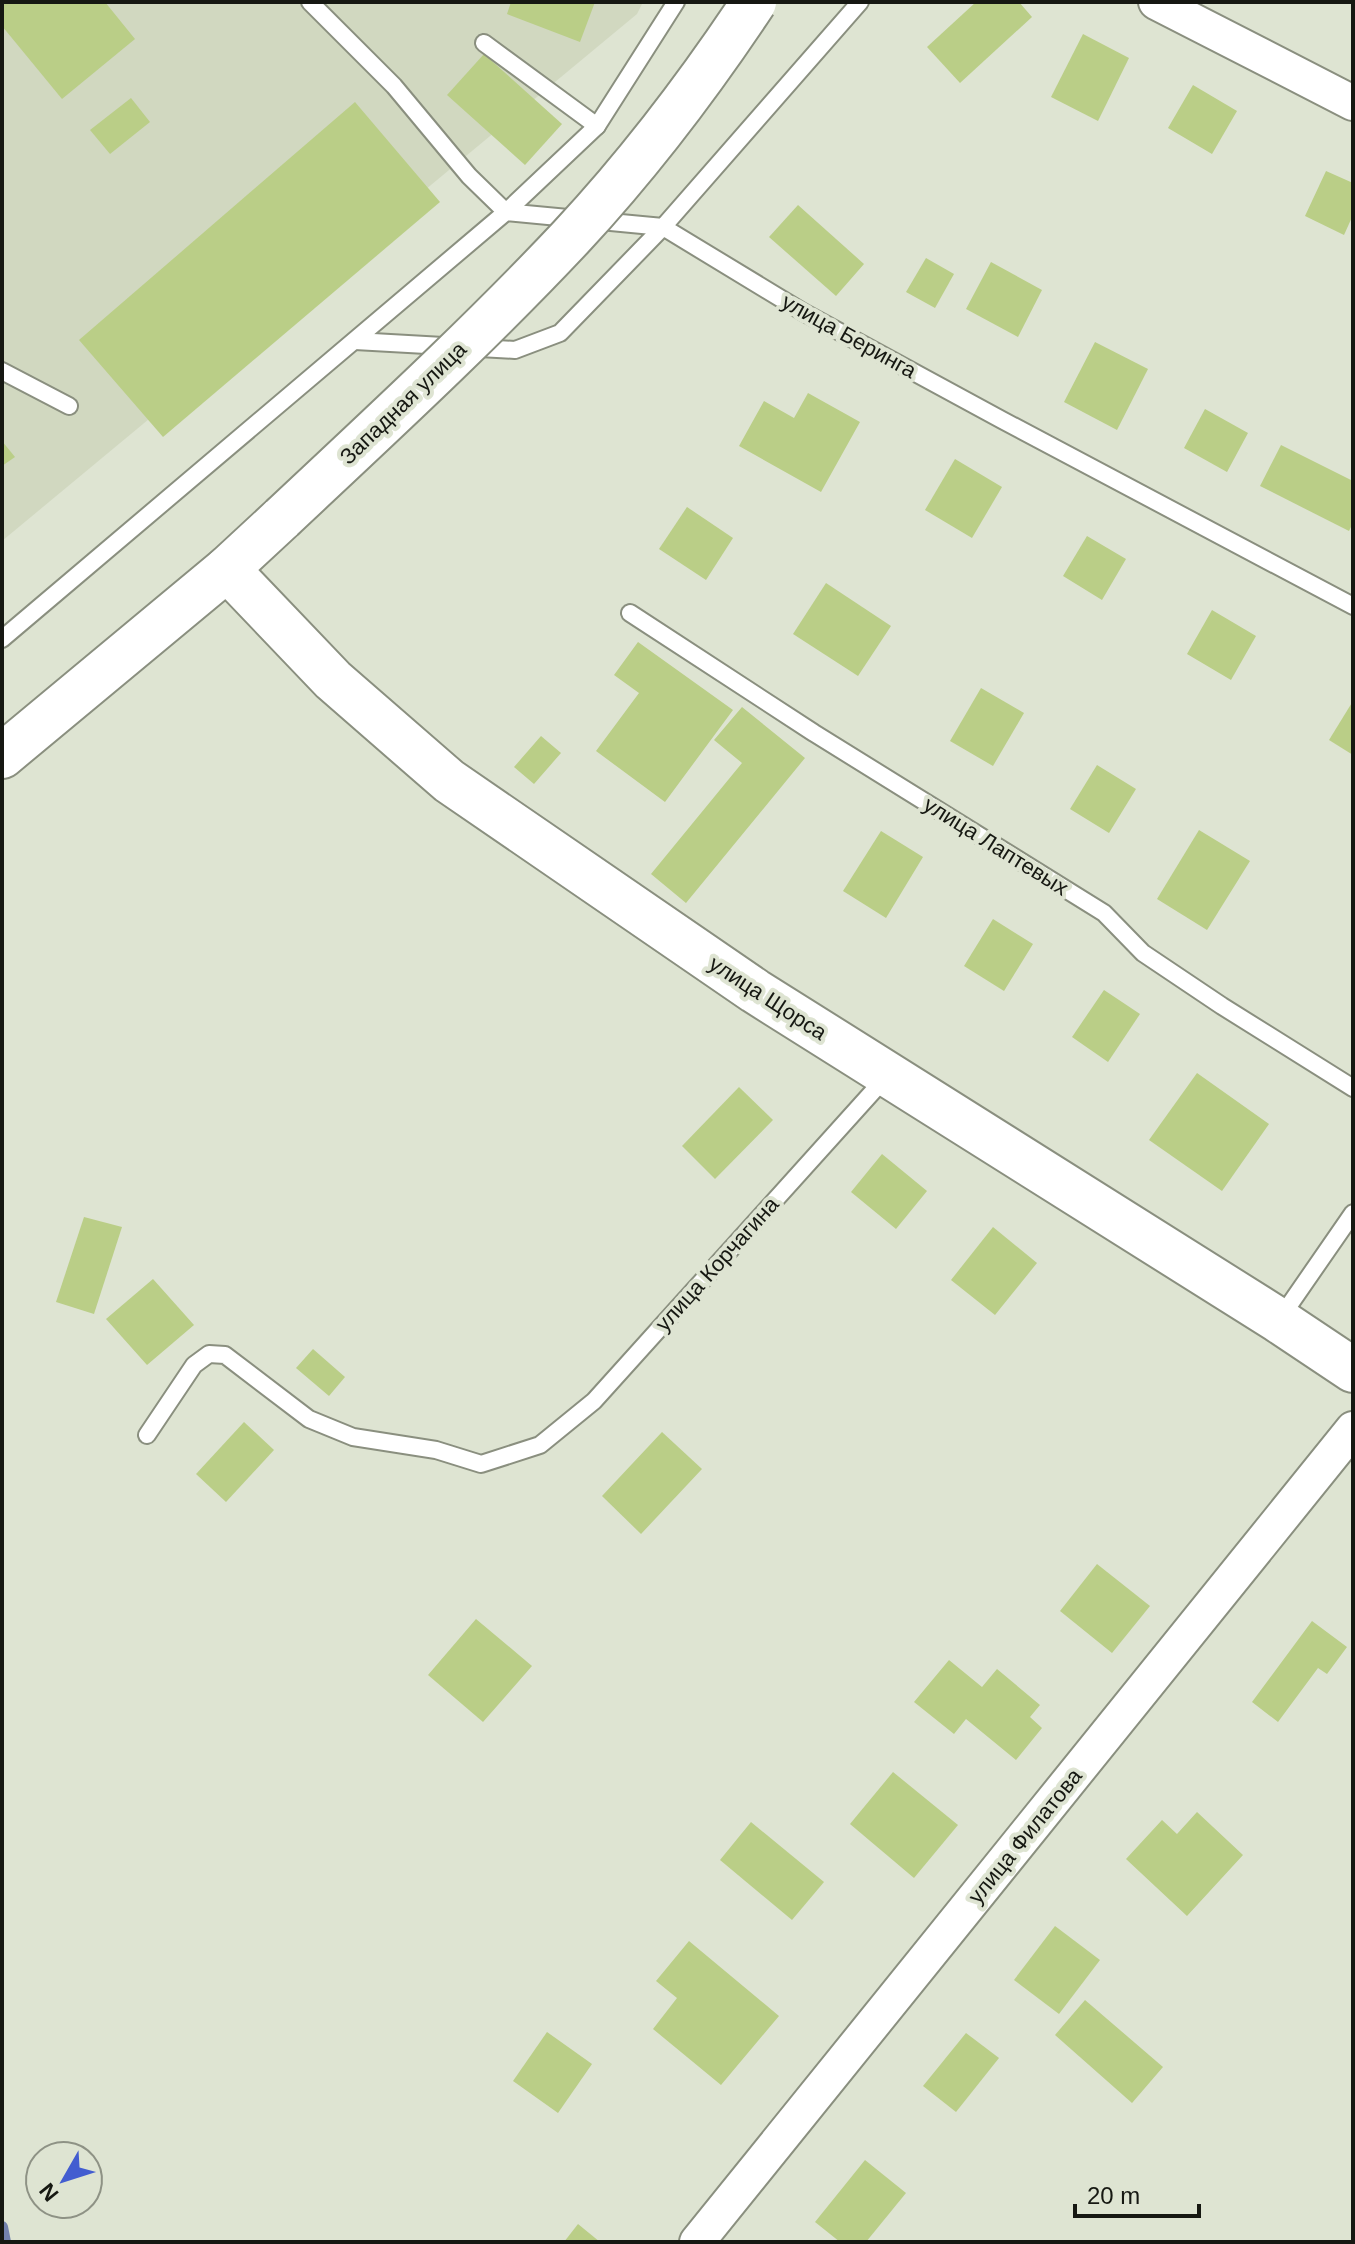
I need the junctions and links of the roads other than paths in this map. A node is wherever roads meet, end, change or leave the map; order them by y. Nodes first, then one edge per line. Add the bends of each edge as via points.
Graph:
1 (310, 2) edge
2 (676, 2) edge
3 (754, 2) edge
4 (860, 2) edge
5 (1156, 2) edge
6 (484, 43) dead end
7 (1353, 103) edge
8 (597, 126) junction
9 (506, 212) junction
10 (663, 227) junction
11 (355, 341) junction
12 (2, 371) edge
13 (69, 406) dead end
14 (227, 569) junction
15 (1353, 606) edge
16 (630, 613) dead end
17 (2, 639) edge
18 (2, 756) edge
19 (887, 1076) junction
20 (1353, 1088) edge
21 (1353, 1213) edge
22 (1278, 1320) junction
23 (1353, 1370) edge
24 (1353, 1429) edge
25 (147, 1435) dead end
26 (697, 2242) edge

1 - 9 lane via 394,86
2 - 8 lane
3 - 14 main road, Западная улица, bridge via 628,173 570,238
4 - 10 lane
5 - 7 street
6 - 8 lane
8 - 9 lane
9 - 10 lane
9 - 11 lane
10 - 11 lane via 560,333 515,350
10 - 15 lane, улица Беринга via 803,312
11 - 17 lane
12 - 13 lane
14 - 18 main road, Западная улица
14 - 19 main road, улица Щорса via 333,680 449,781
16 - 20 lane, улица Лаптевых via 1104,913 1143,953
19 - 22 main road, улица Щорса
19 - 25 lane, улица Корчагина via 594,1401 540,1445 481,1464 436,1450 353,1437 309,1419 225,1355 209,1354 194,1365
21 - 22 lane
22 - 23 main road, улица Щорса
24 - 26 street, улица Филатова

